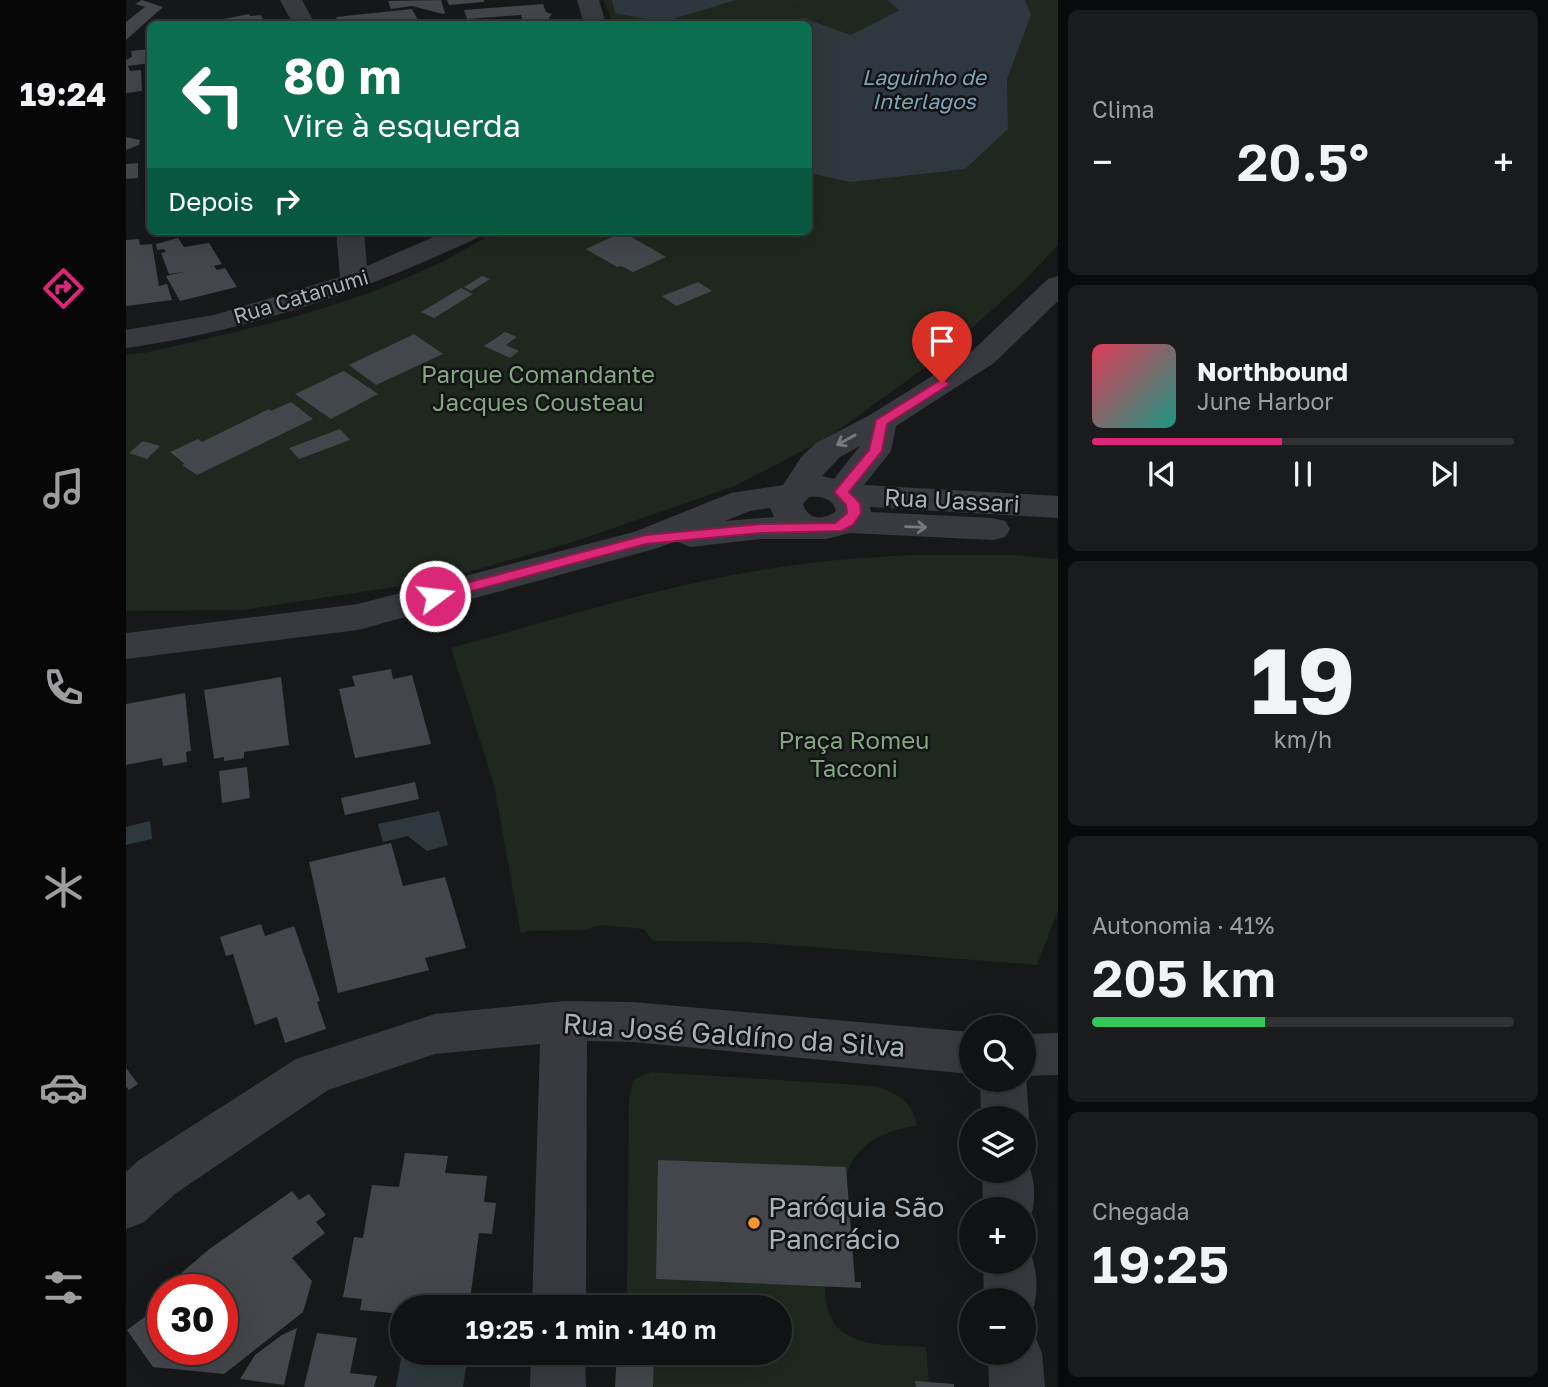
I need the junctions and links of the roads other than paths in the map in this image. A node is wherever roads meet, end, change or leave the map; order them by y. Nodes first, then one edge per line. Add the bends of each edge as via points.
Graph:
1 (291, 0) edge
2 (588, 0) edge
3 (302, 21) edge
4 (594, 21) edge
5 (350, 235) edge
6 (461, 235) edge
7 (355, 282) junction
8 (1058, 285) edge
9 (126, 339) edge
10 (881, 422) junction
11 (794, 492) junction
12 (845, 503) junction
13 (1058, 507) edge
14 (807, 527) junction
15 (1058, 532) edge
16 (646, 540) junction
17 (126, 646) edge
18 (564, 1021) junction
19 (959, 1052) edge
20 (1058, 1054) edge
21 (1036, 1055) edge
22 (126, 1205) edge
23 (559, 1295) edge
24 (558, 1365) edge
25 (1016, 1365) edge
26 (558, 1387) edge
27 (1017, 1387) edge

1 - 3 street
2 - 4 street
5 - 7 street
6 - 7 street, Rua Catanumi
7 - 9 street, Rua Catanumi via 232,319
8 - 10 street via 983,357
10 -> 11 street via 828,450
10 - 12 street via 875,451
11 - 12 street via 827,487
11 - 14 street via 786,502 786,512
11 - 16 street via 743,502
12 - 13 street, Rua Uassari
12 - 14 street via 837,527
12 -> 15 street, Rua Uassari via 907,527
14 - 16 street
16 - 17 street via 358,617
18 - 19 street, Rua José Galdíno da Silva
18 - 22 street, Rua José Galdíno da Silva via 435,1034 313,1074 157,1177
18 - 23 street
20 - 21 street
24 - 26 street
25 - 27 street

